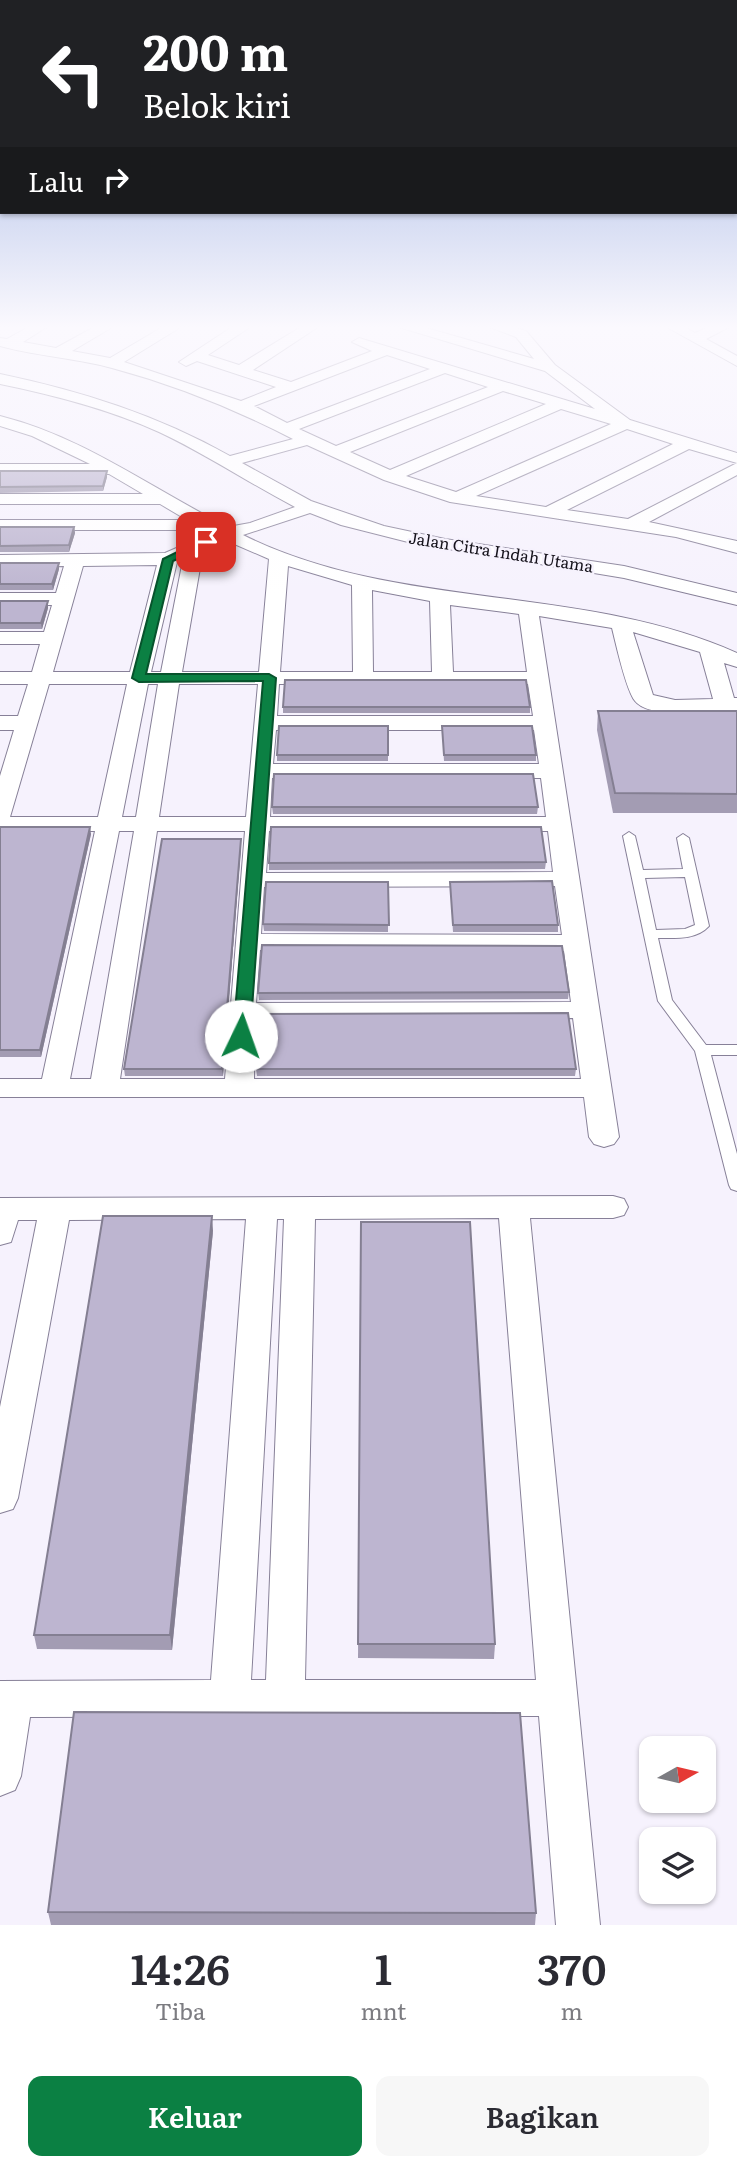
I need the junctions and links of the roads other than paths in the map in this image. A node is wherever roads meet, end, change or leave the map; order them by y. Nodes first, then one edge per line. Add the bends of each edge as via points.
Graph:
1 (131, 415) edge
2 (260, 415) edge
3 (324, 415) edge
4 (431, 415) edge
5 (534, 415) edge
6 (595, 415) edge
7 (613, 415) edge
8 (318, 417) junction
9 (0, 421) edge
10 (625, 424) junction
11 (288, 428) junction
12 (0, 439) edge
13 (56, 440) junction
14 (307, 440) junction
15 (368, 440) junction
16 (687, 443) junction
17 (337, 452) junction
18 (737, 458) edge
19 (228, 462) junction
20 (112, 468) junction
21 (737, 468) edge
22 (0, 469) edge
23 (390, 476) junction
24 (456, 498) junction
25 (0, 499) edge
26 (166, 499) junction
27 (308, 508) junction
28 (551, 511) junction
29 (0, 525) edge
30 (631, 525) junction
31 (234, 532) junction
32 (733, 543) edge
33 (279, 557) junction
34 (168, 559) junction
35 (0, 561) edge
36 (75, 561) junction
37 (362, 581) junction
38 (440, 597) junction
39 (0, 599) edge
40 (64, 599) junction
41 (737, 599) edge
42 (528, 610) junction
43 (620, 623) junction
44 (0, 638) edge
45 (53, 638) junction
46 (710, 650) junction
47 (737, 661) edge
48 (0, 678) edge
49 (41, 678) junction
50 (139, 678) junction
51 (170, 678) junction
52 (269, 678) junction
53 (363, 678) junction
54 (443, 678) junction
55 (538, 678) junction
56 (731, 704) edge
57 (0, 723) edge
58 (27, 723) junction
59 (265, 723) junction
60 (545, 723) junction
61 (262, 771) junction
62 (552, 771) junction
63 (6, 775) edge
64 (0, 815) edge
65 (0, 824) edge
66 (108, 824) junction
67 (146, 824) junction
68 (257, 824) junction
69 (560, 824) junction
70 (629, 836) dead end
71 (683, 838) dead end
72 (637, 873) junction
73 (691, 873) junction
74 (568, 879) junction
75 (253, 880) junction
76 (650, 934) junction
77 (248, 942) junction
78 (577, 943) junction
79 (587, 1010) junction
80 (242, 1011) junction
81 (702, 1050) junction
82 (737, 1050) edge
83 (54, 1087) junction
84 (239, 1087) junction
85 (0, 1088) edge
86 (596, 1088) junction
87 (104, 1089) junction
88 (604, 1137) dead end
89 (737, 1185) edge
90 (613, 1207) dead end
91 (262, 1208) junction
92 (300, 1208) junction
93 (514, 1208) junction
94 (55, 1209) junction
95 (2, 1217) edge
96 (0, 1498) edge
97 (230, 1698) junction
98 (285, 1698) junction
99 (558, 1698) junction
100 (6, 1699) edge
101 (0, 1776) edge
102 (578, 1925) edge

1 - 19 street, Jalan Citra Indah Utama
2 - 11 street
3 - 8 street
4 - 15 street
5 - 23 street
6 - 10 street
7 - 10 street
8 - 11 street
8 - 15 street
9 - 13 street
10 - 16 street
10 - 24 street
11 - 14 street
12 - 13 street
13 - 20 street
14 - 17 street
14 - 19 street
15 - 17 street
16 - 18 street
16 - 28 street
17 - 23 street
19 - 27 street, Jalan Citra Indah Utama
20 - 22 street
20 - 26 street
21 - 30 street
23 - 24 street
24 - 28 street
25 - 26 street
26 - 31 street
27 - 31 street
27 - 41 street, Jalan Citra Indah Utama via 410,539 609,569
28 - 30 street
29 - 31 street
30 - 32 street
31 - 33 street
31 - 34 street
31 - 51 street via 191,565
33 - 37 street
33 - 52 street
34 - 36 street
34 - 50 street
35 - 36 street
36 - 40 street
37 - 38 street
37 - 53 street
38 - 42 street
38 - 54 street
39 - 40 street
40 - 45 street
42 - 43 street
42 - 55 street
43 - 46 street
43 - 56 street via 644,699 658,705
44 - 45 street
45 - 49 street
46 - 47 street
46 - 56 street
48 - 49 street
49 - 50 street
49 - 58 street
50 - 51 street
50 - 66 street
51 - 52 street
51 - 67 street
52 - 53 street
52 - 59 street
53 - 54 street
54 - 55 street
55 - 60 street
57 - 58 street
58 - 63 street
59 - 60 street
59 - 61 street
60 - 62 street
61 - 62 street
61 - 68 street
62 - 69 street
63 - 64 street
65 - 66 street
66 - 67 street
66 - 83 street
67 - 68 street
67 - 87 street
68 - 69 street
68 - 75 street
69 - 74 street
70 - 72 lane
71 - 73 lane
72 - 73 lane
72 - 76 lane
73 - 76 lane via 702,926 688,933
74 - 75 street
74 - 78 street
75 - 77 street
76 - 81 lane via 666,1001
77 - 78 street
77 - 80 street
78 - 79 street
79 - 80 street
79 - 86 street
80 - 84 street
81 - 82 lane
81 - 89 lane
83 - 85 street
83 - 87 street
84 - 86 street
84 - 87 street
86 - 88 street
90 - 93 street
91 - 92 street
91 - 94 street
91 - 97 street
92 - 93 street
92 - 98 street
93 - 99 street
94 - 95 street
94 - 96 street
97 - 98 street
97 - 100 street
98 - 99 street
99 - 102 street
100 - 101 street

